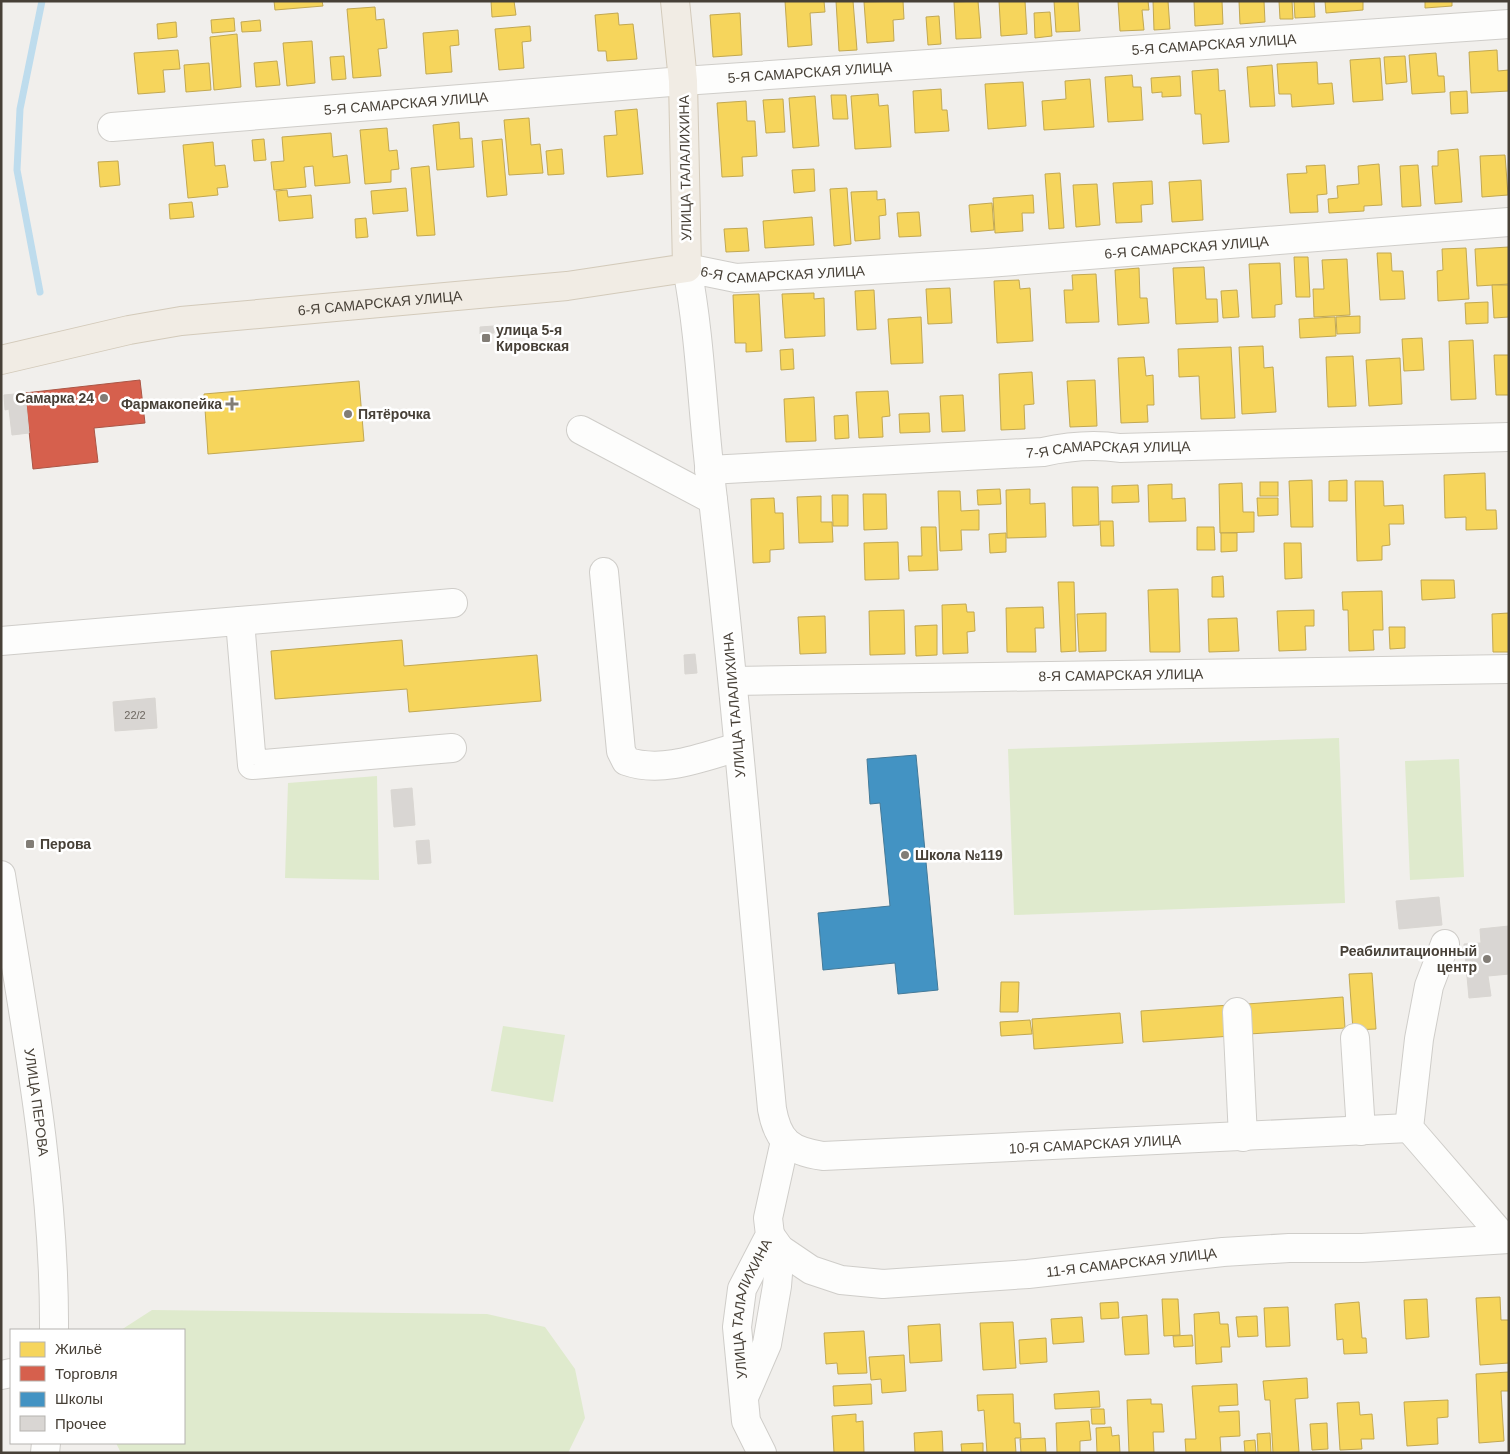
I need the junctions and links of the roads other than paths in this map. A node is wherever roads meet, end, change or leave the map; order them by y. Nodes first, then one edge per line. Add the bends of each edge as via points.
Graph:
1 (675, 1) edge
2 (1509, 24) edge
3 (682, 81) junction
4 (112, 127) dead end
5 (1509, 222) edge
6 (687, 268) junction
7 (1, 360) edge
8 (581, 430) dead end
9 (1509, 437) edge
10 (709, 470) junction
11 (713, 500) junction
12 (604, 572) dead end
13 (453, 603) dead end
14 (240, 621) junction
15 (1, 641) edge
16 (1509, 669) edge
17 (733, 681) junction
18 (738, 746) junction
19 (452, 748) dead end
20 (1, 875) edge
21 (1445, 944) dead end
22 (12, 1011) edge
23 (1237, 1012) dead end
24 (1355, 1038) dead end
25 (1409, 1128) junction
26 (1361, 1131) junction
27 (1243, 1137) junction
28 (785, 1141) junction
29 (1507, 1239) edge
30 (775, 1242) junction
31 (54, 1329) edge
32 (762, 1453) edge

1 - 3 main road, УЛИЦА ТАЛАЛИХИНА
2 - 3 street, 5-Я САМАРСКАЯ УЛИЦА
3 - 4 street, 5-Я САМАРСКАЯ УЛИЦА
3 - 6 main road, УЛИЦА ТАЛАЛИХИНА
5 - 6 street, 6-Я САМАРСКАЯ УЛИЦА via 988,263 736,278
6 - 7 main road, 6-Я САМАРСКАЯ УЛИЦА via 567,286 181,321
6 - 10 street, УЛИЦА ТАЛАЛИХИНА via 697,319
8 - 11 street
9 - 10 street, 7-Я САМАРСКАЯ УЛИЦА via 1120,448 1095,444 1043,452
10 - 11 street, УЛИЦА ТАЛАЛИХИНА
11 - 17 street, УЛИЦА ТАЛАЛИХИНА
12 - 18 street via 621,751 626,761 641,767 690,761
13 - 14 street
14 - 15 street
14 - 19 street via 252,765
16 - 17 street, 8-Я САМАРСКАЯ УЛИЦА
17 - 18 street, УЛИЦА ТАЛАЛИХИНА
18 - 28 street, УЛИЦА ТАЛАЛИХИНА via 772,1109 775,1126
20 - 22 street, УЛИЦА ПЕРОВА
21 - 25 street via 1429,986 1419,1039
22 - 31 street, УЛИЦА ПЕРОВА via 47,1185 55,1268
23 - 27 street
24 - 26 street
25 - 26 street, 10-Я САМАРСКАЯ УЛИЦА
25 - 29 street
26 - 27 street, 10-Я САМАРСКАЯ УЛИЦА
27 - 28 street, 10-Я САМАРСКАЯ УЛИЦА via 822,1156 800,1152
28 - 30 street, УЛИЦА ТАЛАЛИХИНА via 768,1218
29 - 30 street, 11-Я САМАРСКАЯ УЛИЦА via 1223,1252 1028,1274 883,1284 841,1280 811,1270
30 - 32 street, УЛИЦА ТАЛАЛИХИНА via 742,1288 737,1327 746,1421

